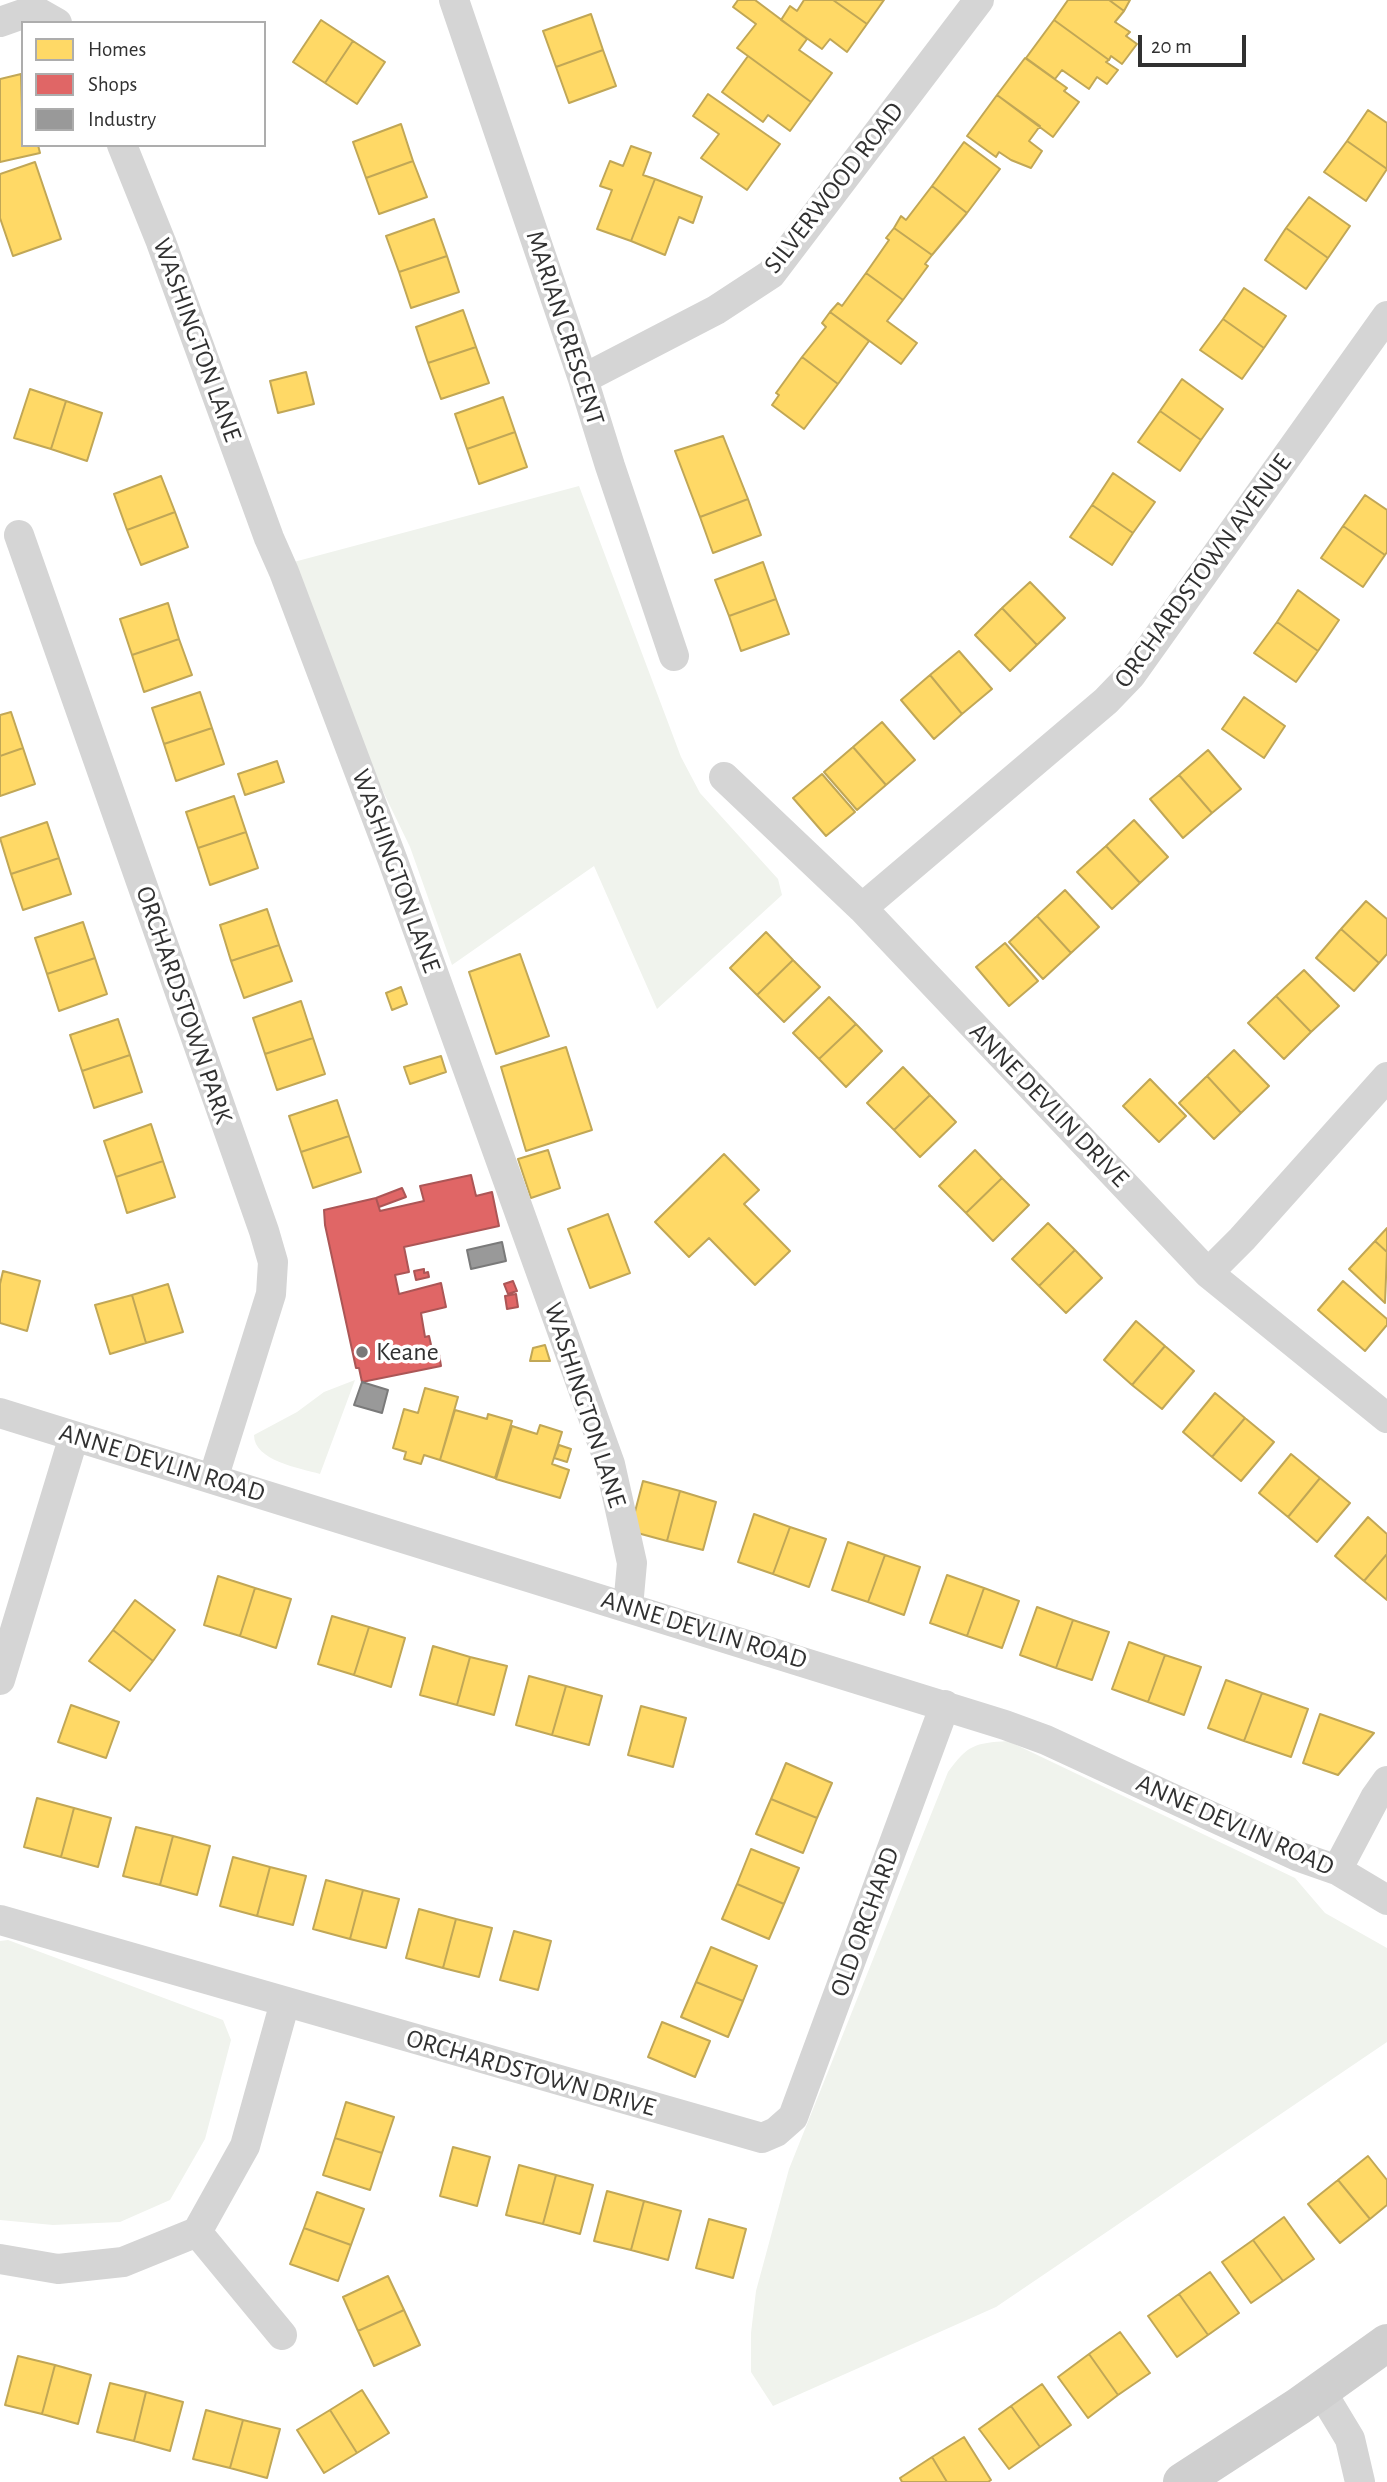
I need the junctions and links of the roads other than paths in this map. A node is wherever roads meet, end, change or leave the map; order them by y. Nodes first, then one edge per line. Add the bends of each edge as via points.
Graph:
1 (454, 0) edge
2 (979, 0) edge
3 (46, 16) edge
4 (0, 22) edge
5 (123, 147) edge
6 (1387, 316) edge
7 (583, 379) junction
8 (19, 535) dead end
9 (674, 656) dead end
10 (724, 777) dead end
11 (863, 908) junction
12 (1387, 1077) edge
13 (1208, 1273) junction
14 (0, 1413) edge
15 (1387, 1418) edge
16 (74, 1436) junction
17 (213, 1479) junction
18 (628, 1607) junction
19 (0, 1680) edge
20 (945, 1705) junction
21 (1387, 1780) edge
22 (1337, 1870) junction
23 (1387, 1900) edge
24 (0, 1920) edge
25 (285, 2002) junction
26 (776, 2133) joint
27 (197, 2232) junction
28 (0, 2259) edge
29 (282, 2336) dead end
30 (1387, 2343) edge
31 (1321, 2391) junction
32 (1182, 2482) edge
33 (1360, 2482) edge

1 - 7 street, MARIAN CRESCENT
2 - 7 street, SILVERWOOD ROAD via 771,274 716,310
3 - 4 street
5 - 18 street, WASHINGTON LANE via 393,861 610,1464 632,1563
6 - 11 street, ORCHARDSTOWN AVENUE via 1131,675
7 - 9 street, MARIAN CRESCENT
8 - 17 street, ORCHARDSTOWN PARK via 272,1262 271,1294
10 - 11 street, ANNE DEVLIN DRIVE
11 - 13 street, ANNE DEVLIN DRIVE
12 - 13 street
13 - 15 street, ANNE DEVLIN DRIVE
14 - 16 street, ANNE DEVLIN ROAD
16 - 17 street, ANNE DEVLIN ROAD
16 - 19 street
17 - 18 street, ANNE DEVLIN ROAD
18 - 20 street, ANNE DEVLIN ROAD
20 - 22 street, ANNE DEVLIN ROAD via 1045,1740
20 - 26 street, OLD ORCHARD via 793,2117
21 - 22 street
22 - 23 street, ANNE DEVLIN ROAD
24 - 25 street, ORCHARDSTOWN DRIVE
25 - 26 street, ORCHARDSTOWN DRIVE via 723,2128 762,2138
25 - 27 street via 245,2146
27 - 28 street via 123,2262 58,2269
27 - 29 street
30 - 31 main road
31 - 32 main road
31 - 33 street via 1350,2439

